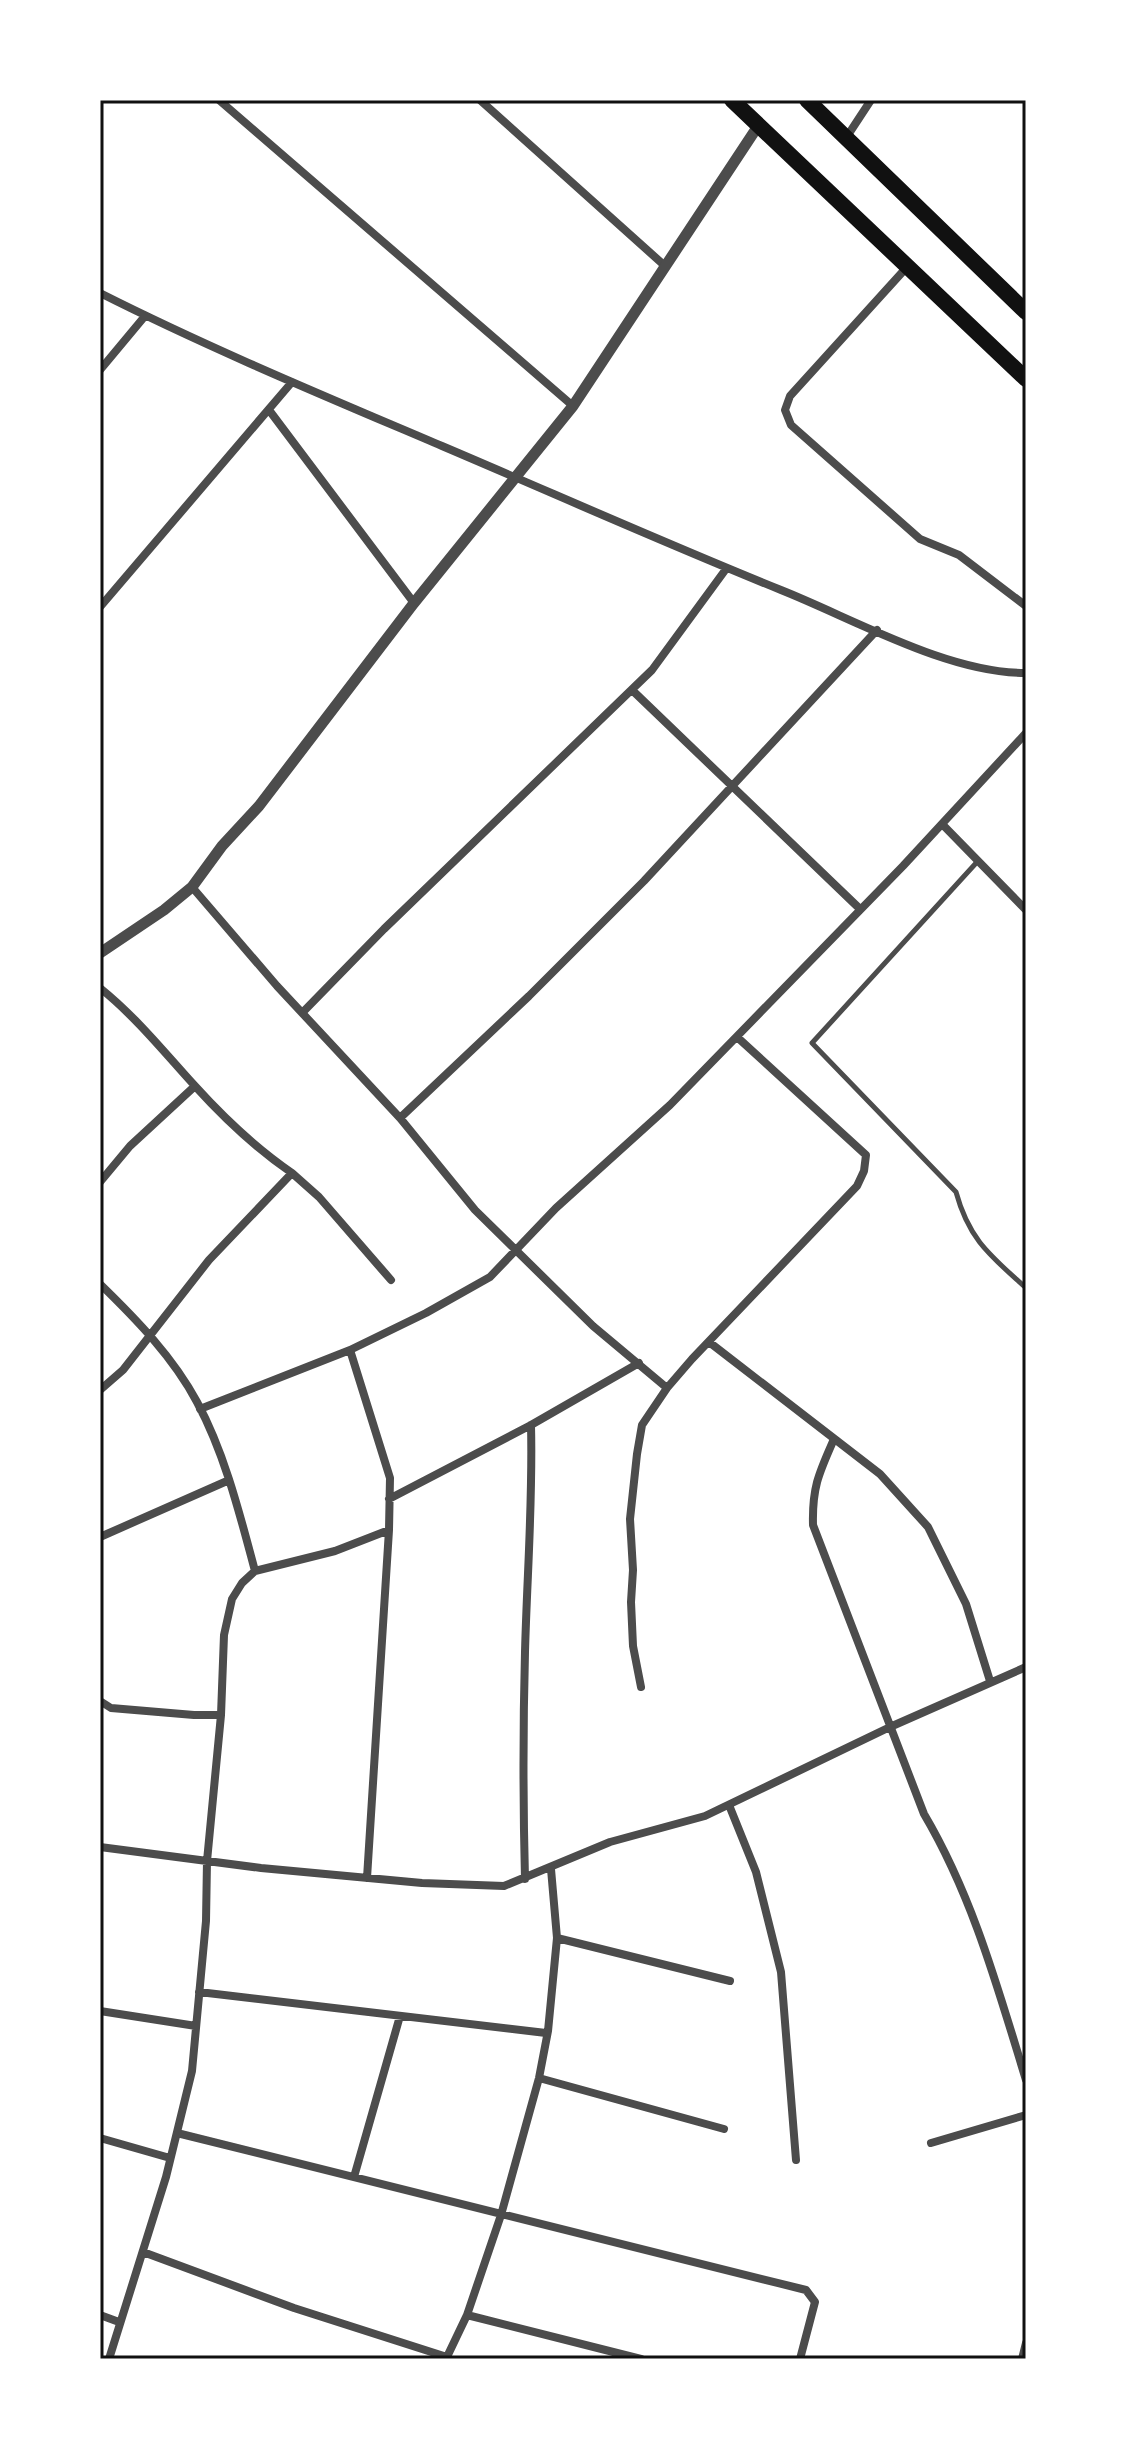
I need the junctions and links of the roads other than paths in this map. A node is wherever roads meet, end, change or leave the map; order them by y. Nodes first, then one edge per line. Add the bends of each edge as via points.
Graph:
1 (219, 100) edge
2 (480, 100) edge
3 (732, 100) edge
4 (807, 100) edge
5 (871, 100) edge
6 (758, 126) junction
7 (846, 138) junction
8 (665, 266) junction
9 (907, 267) junction
10 (100, 293) edge
11 (1026, 312) edge
12 (145, 316) junction
13 (100, 370) edge
14 (1026, 379) edge
15 (292, 382) junction
16 (573, 406) junction
17 (269, 410) junction
18 (515, 477) junction
19 (726, 569) junction
20 (414, 603) junction
21 (1026, 606) edge
22 (100, 607) edge
23 (877, 630) junction
24 (1026, 673) edge
25 (632, 690) junction
26 (1026, 733) edge
27 (734, 786) junction
28 (942, 824) junction
29 (977, 862) junction
30 (192, 887) junction
31 (860, 909) junction
32 (1026, 910) edge
33 (100, 953) edge
34 (100, 988) edge
35 (303, 1012) junction
36 (737, 1037) junction
37 (195, 1086) junction
38 (400, 1118) junction
39 (292, 1173) junction
40 (100, 1182) edge
41 (514, 1251) junction
42 (391, 1280) dead end
43 (100, 1284) edge
44 (1026, 1288) edge
45 (151, 1335) junction
46 (709, 1342) junction
47 (350, 1350) junction
48 (639, 1363) junction
49 (667, 1388) junction
50 (100, 1390) edge
51 (200, 1409) junction
52 (531, 1425) junction
53 (834, 1439) junction
54 (227, 1481) junction
55 (389, 1499) junction
56 (389, 1530) junction
57 (100, 1537) edge
58 (255, 1571) junction
59 (1026, 1667) edge
60 (990, 1681) junction
61 (641, 1687) dead end
62 (100, 1701) edge
63 (221, 1715) junction
64 (890, 1727) junction
65 (729, 1805) junction
66 (100, 1847) edge
67 (207, 1861) junction
68 (551, 1869) junction
69 (367, 1878) junction
70 (525, 1879) junction
71 (557, 1938) junction
72 (730, 1981) dead end
73 (199, 1992) junction
74 (100, 2011) edge
75 (400, 2016) junction
76 (196, 2026) junction
77 (546, 2033) junction
78 (539, 2078) junction
79 (1026, 2080) edge
80 (1026, 2115) edge
81 (724, 2129) dead end
82 (177, 2133) junction
83 (100, 2138) edge
84 (931, 2143) dead end
85 (170, 2158) junction
86 (796, 2160) dead end
87 (354, 2177) junction
88 (501, 2215) junction
89 (143, 2252) junction
90 (100, 2315) edge
91 (467, 2315) junction
92 (119, 2322) junction
93 (1026, 2343) edge
94 (446, 2358) edge
95 (109, 2359) edge
96 (641, 2359) edge
97 (800, 2359) edge
98 (1022, 2359) edge

1 - 16 street
2 - 8 street
3 - 6 highway
4 - 7 highway
5 - 7 street
6 - 8 street
6 - 9 highway
7 - 11 highway
8 - 16 street
9 - 14 highway
9 - 21 street via 790,396 785,410 791,425 920,539 959,555
10 - 12 street
12 - 13 street
12 - 15 street
15 - 17 street
15 - 18 street
16 - 18 street
17 - 20 street
17 - 22 street
18 - 19 street
18 - 20 street
19 - 23 street
19 - 25 street
20 - 30 street
23 - 24 street via 950,659
23 - 27 street
25 - 27 street
25 - 35 street
26 - 28 street
27 - 31 street
27 - 38 street via 578,948
28 - 29 street
28 - 31 street
29 - 32 street
29 - 44 lane via 812,1043 956,1192 964,1220 984,1249
30 - 33 street
30 - 35 street
31 - 36 street
34 - 37 street
35 - 38 street
36 - 41 street
36 - 46 street via 866,1155 857,1186
37 - 39 street
37 - 40 street
38 - 41 street
39 - 42 street
39 - 45 street via 209,1260
41 - 47 street via 490,1277
41 - 48 street
43 - 45 street
45 - 50 street
45 - 51 street
46 - 49 street
46 - 53 street
47 - 51 street
47 - 55 street via 390,1478
48 - 49 street
48 - 52 street
49 - 61 street via 642,1425 630,1519 633,1646
51 - 54 street
52 - 55 street
52 - 70 street
53 - 60 street via 880,1474 928,1527 966,1604
53 - 64 street via 812,1496 813,1525
54 - 57 street
54 - 58 street
55 - 56 street
56 - 58 street via 335,1551
56 - 69 street
58 - 63 street via 232,1599 224,1635
59 - 60 street
60 - 64 street
62 - 63 street via 111,1708
63 - 67 street
64 - 65 street
64 - 79 street via 924,1814 974,1916
65 - 68 street via 610,1842
65 - 86 street via 756,1872 781,1972
66 - 67 street
67 - 69 street
67 - 73 street
68 - 70 street
68 - 71 street
69 - 70 street via 504,1886
71 - 72 street
71 - 77 street
73 - 75 street
73 - 76 street
74 - 76 street
75 - 77 street
75 - 87 street
76 - 82 street
77 - 78 street
78 - 81 street
78 - 88 street
80 - 84 street
82 - 85 street
82 - 87 street
83 - 85 street
85 - 89 street
87 - 88 street
88 - 91 street
88 - 97 street via 806,2290 815,2302
89 - 92 street
89 - 94 street
90 - 92 street
91 - 94 street
91 - 96 street
92 - 95 street
93 - 98 street

